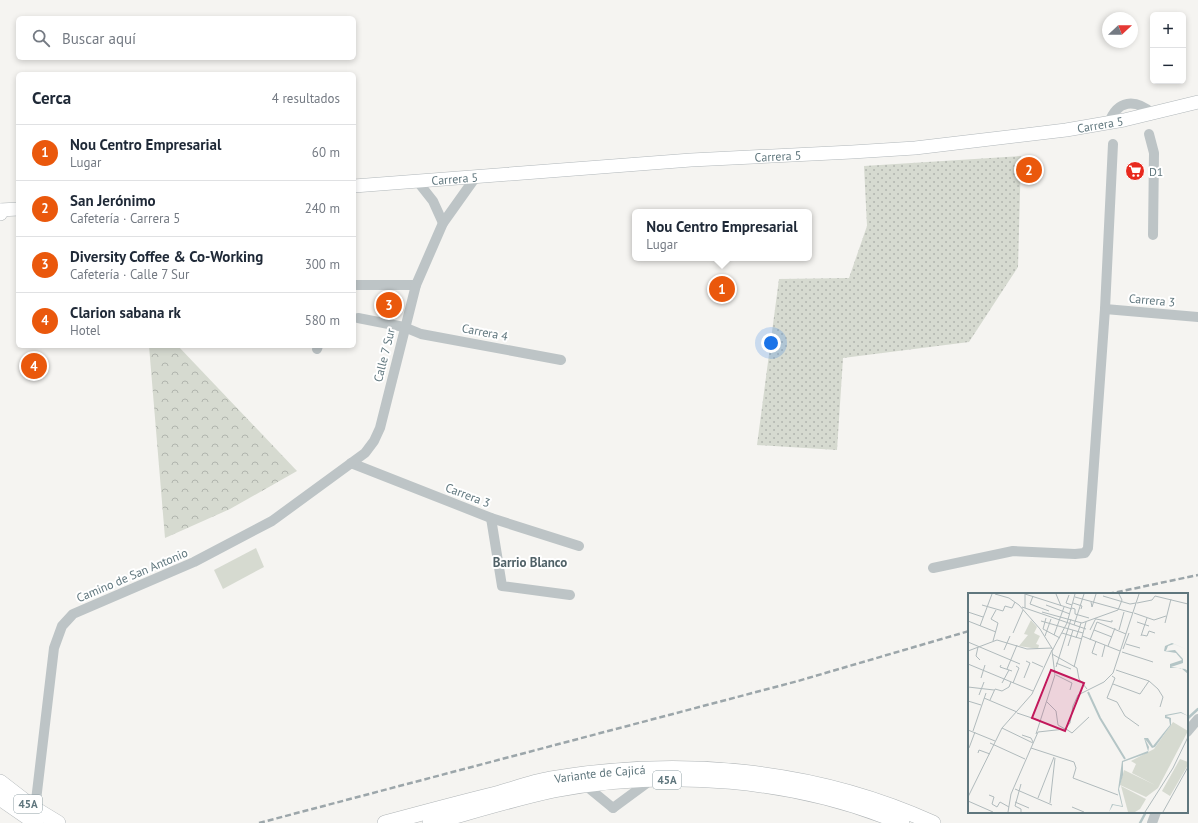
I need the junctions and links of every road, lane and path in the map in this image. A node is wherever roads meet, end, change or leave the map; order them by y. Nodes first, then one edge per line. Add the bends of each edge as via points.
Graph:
1 (1198, 102) edge
2 (1149, 134) dead end
3 (1113, 144) dead end
4 (475, 178) junction
5 (418, 182) junction
6 (356, 186) edge
7 (443, 223) junction
8 (1153, 235) dead end
9 (356, 285) edge
10 (416, 285) junction
11 (1105, 309) junction
12 (1198, 317) edge
13 (358, 318) dead end
14 (404, 328) junction
15 (561, 360) dead end
16 (351, 463) junction
17 (491, 518) junction
18 (578, 546) dead end
19 (933, 568) dead end
20 (570, 595) dead end
21 (1198, 720) edge
22 (1188, 731) edge
23 (651, 780) junction
24 (0, 782) edge
25 (585, 785) junction
26 (0, 798) edge
27 (1156, 813) edge
28 (35, 816) edge
29 (58, 823) edge
30 (385, 823) edge
31 (430, 823) edge
32 (902, 823) edge
33 (933, 823) edge
34 (1152, 823) edge

1 - 4 main road, Carrera 5 via 1153,114 1066,130 915,148 691,160
2 - 8 street via 1154,153
3 - 11 street
4 - 5 main road, Carrera 5
4 - 7 street, Calle 7 Sur
5 - 6 main road, Carrera 5
5 - 7 street via 433,202
7 - 10 street, Calle 7 Sur
9 - 10 street
10 - 14 street, Calle 7 Sur
11 - 12 street, Carrera 3
11 - 19 street via 1088,548 1085,553 1013,551
13 - 14 street, Carrera 4
14 - 15 street, Carrera 4 via 421,334
14 - 16 street, Calle 7 Sur via 380,428 374,441
16 - 17 street, Carrera 3
16 - 28 street, Camino de San Antonio via 272,522 194,562 68,618 57,635 54,648
17 - 18 street, Carrera 3
17 - 20 street via 502,586
21 - 22 street
23 - 25 highway, Variante de Cajicá / 45A
23 - 25 street via 613,811
23 - 32 highway, Variante de Cajicá / 45A via 710,781 792,790 877,812
24 - 28 highway, 45A
25 - 31 highway, Variante de Cajicá / 45A via 552,791
26 - 28 highway, 45A
27 - 34 street
28 - 29 highway, 45A
30 - 33 highway, Variante de Cajicá / 45A via 550,779 608,771 670,768 709,769 784,777 836,788 879,801

